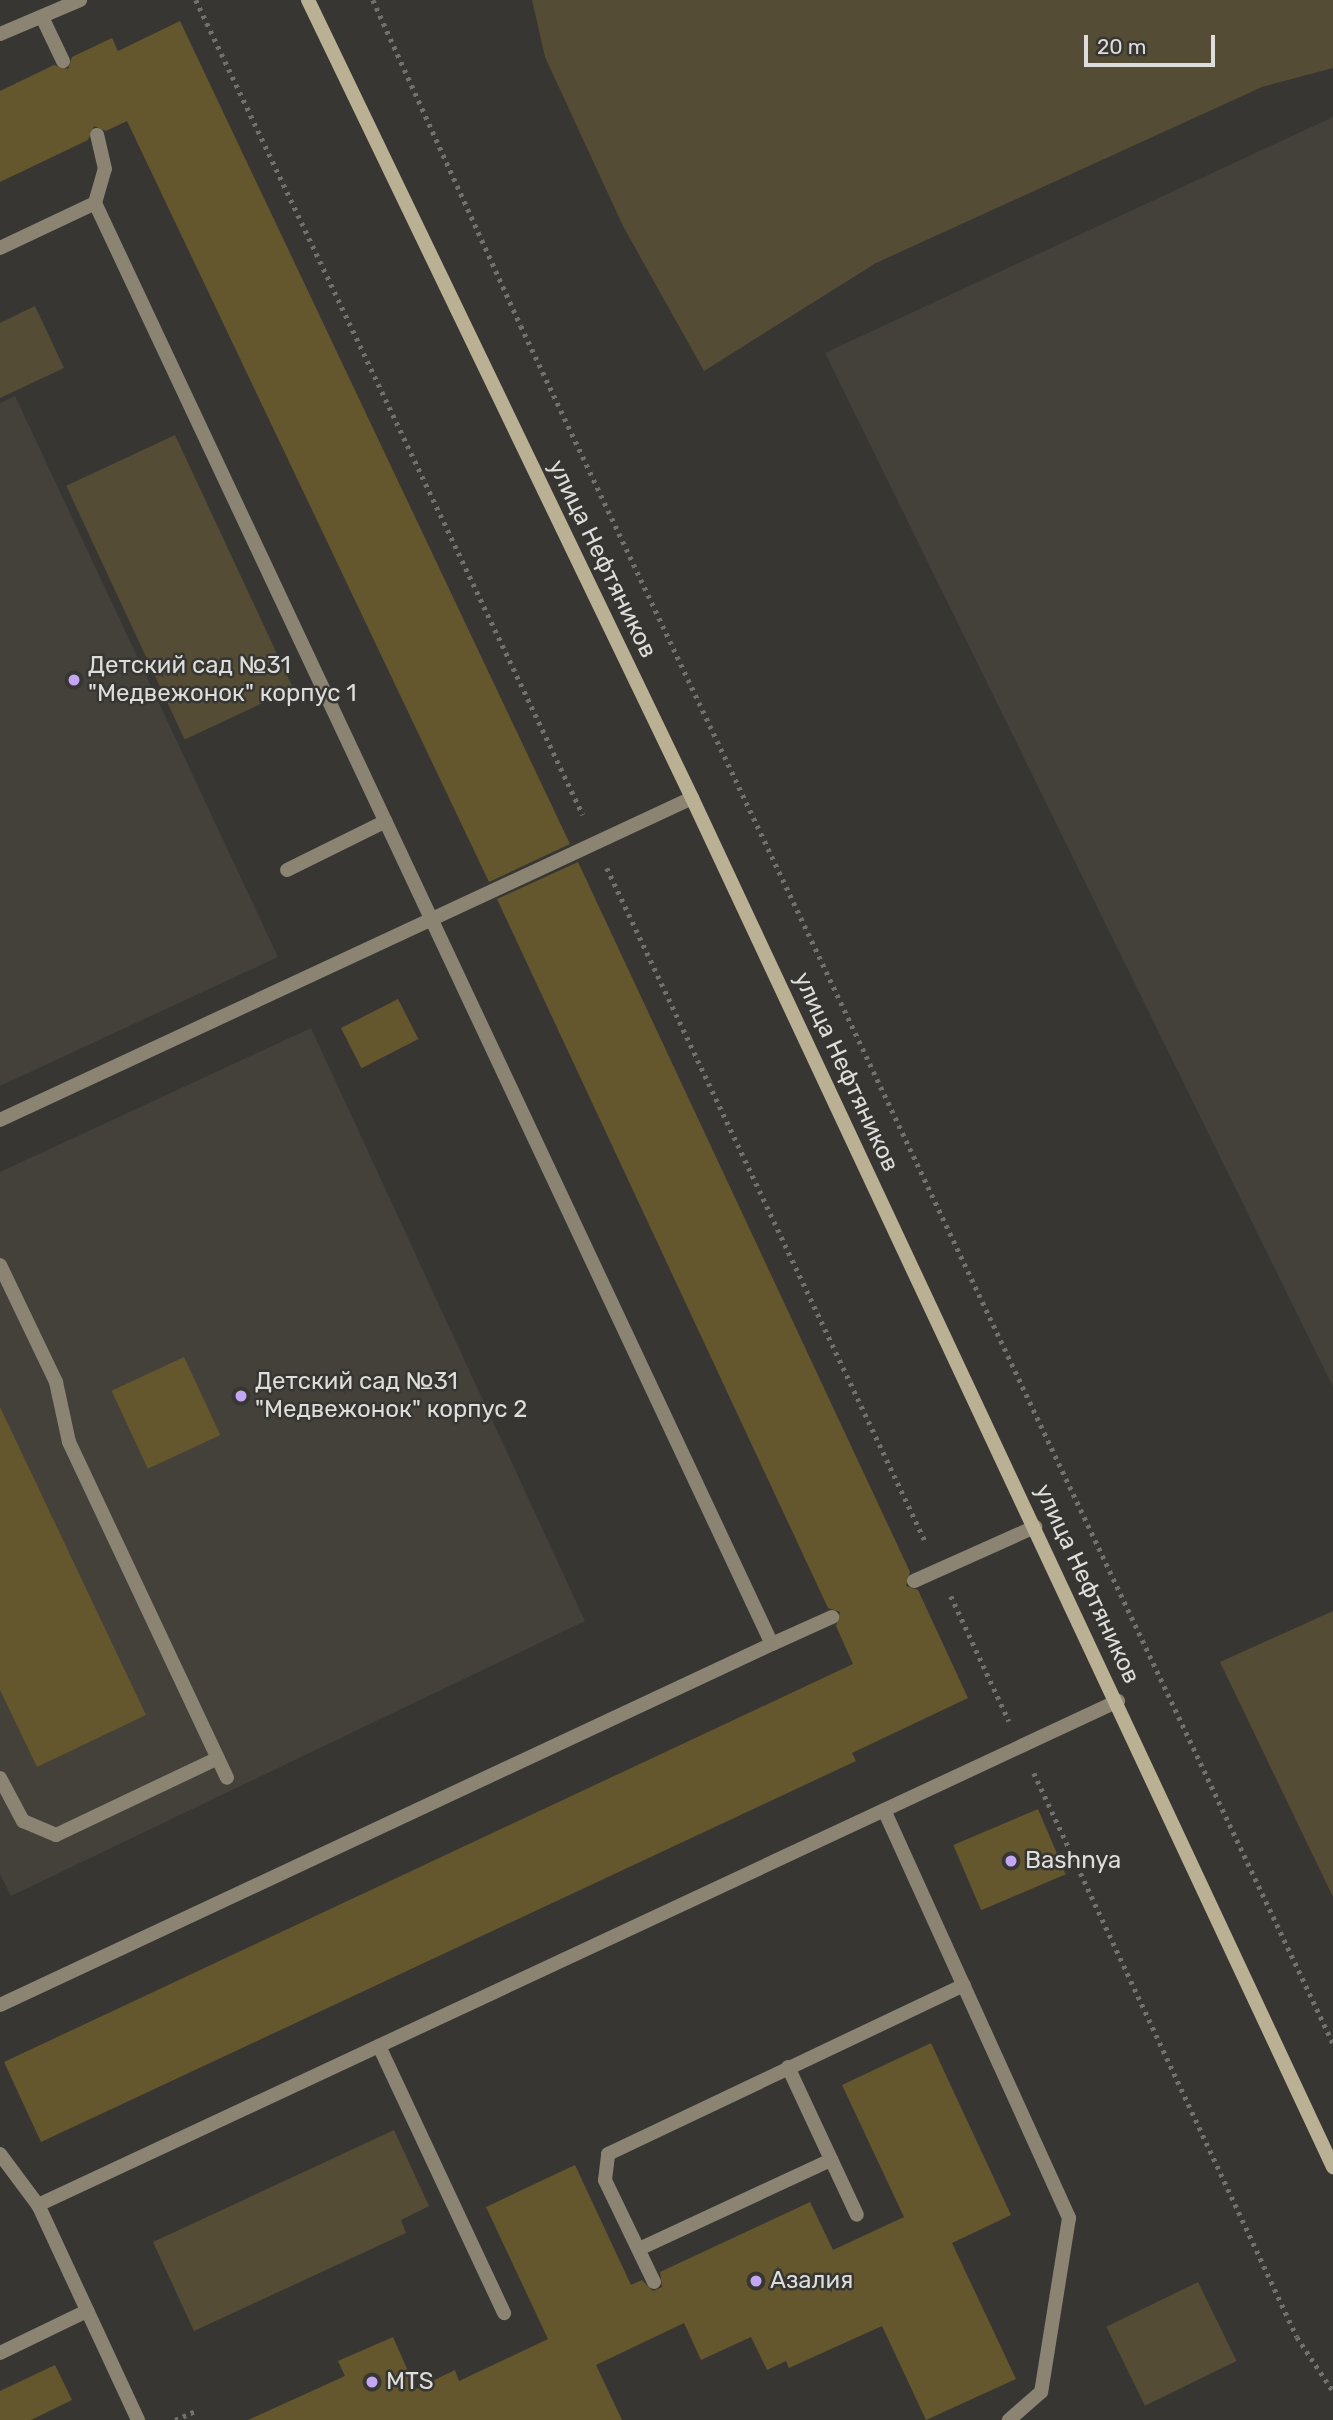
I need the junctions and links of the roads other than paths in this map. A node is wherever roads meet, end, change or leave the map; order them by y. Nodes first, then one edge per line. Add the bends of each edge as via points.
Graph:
1 (79, 0) edge
2 (308, 0) edge
3 (42, 17) junction
4 (0, 34) edge
5 (63, 61) dead end
6 (97, 135) dead end
7 (95, 203) junction
8 (0, 248) edge
9 (692, 798) junction
10 (386, 821) junction
11 (287, 870) dead end
12 (431, 916) junction
13 (0, 1120) edge
14 (0, 1265) edge
15 (1035, 1527) junction
16 (914, 1581) dead end
17 (832, 1617) dead end
18 (772, 1644) junction
19 (1118, 1701) junction
20 (218, 1758) junction
21 (0, 1778) edge
22 (227, 1778) dead end
23 (884, 1810) junction
24 (964, 1985) junction
25 (0, 2005) edge
26 (379, 2046) junction
27 (788, 2067) junction
28 (0, 2154) edge
29 (831, 2160) junction
30 (1333, 2167) edge
31 (5, 2179) edge
32 (38, 2205) junction
33 (857, 2216) dead end
34 (639, 2249) junction
35 (654, 2282) dead end
36 (87, 2311) junction
37 (504, 2313) dead end
38 (0, 2353) edge
39 (138, 2420) edge
40 (1009, 2420) edge

1 - 3 lane
2 - 9 main road, улица Нефтяников
3 - 4 lane
3 - 5 lane
6 - 7 lane via 105,169
7 - 8 lane
7 - 10 lane
9 - 12 lane
9 - 15 main road, улица Нефтяников
10 - 11 lane
10 - 12 lane
12 - 13 lane
12 - 18 lane
14 - 20 lane via 56,1382 69,1442
15 - 16 lane
15 - 19 main road, улица Нефтяников
17 - 18 lane
18 - 25 lane
19 - 23 lane
19 - 30 main road, улица Нефтяников
20 - 21 lane via 56,1835 23,1821
20 - 22 lane
23 - 24 lane
23 - 26 lane
24 - 27 lane
24 - 40 lane via 1069,2218 1041,2392
26 - 32 lane
26 - 37 lane
27 - 29 lane
27 - 34 lane via 608,2154 606,2180
28 - 31 lane
29 - 33 lane
29 - 34 lane
31 - 32 lane
32 - 36 lane
34 - 35 lane
36 - 38 lane
36 - 39 lane

